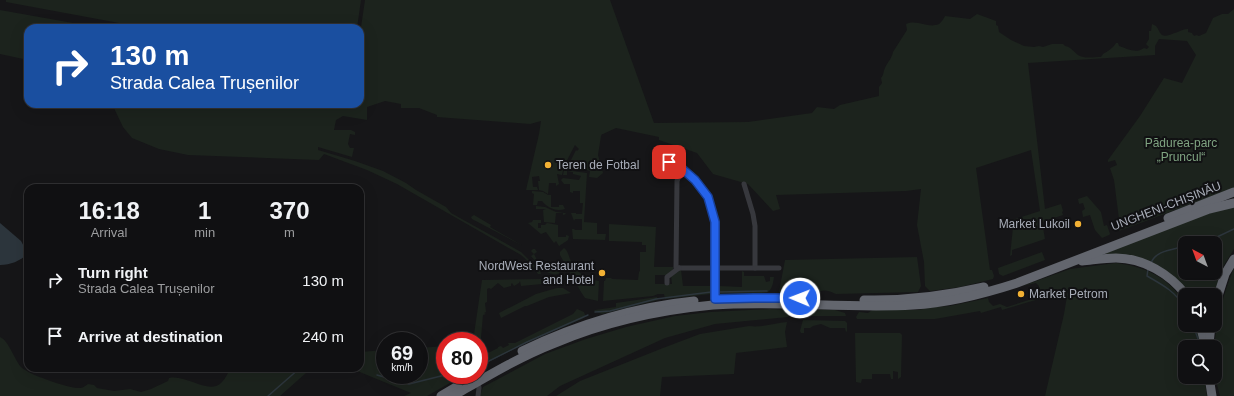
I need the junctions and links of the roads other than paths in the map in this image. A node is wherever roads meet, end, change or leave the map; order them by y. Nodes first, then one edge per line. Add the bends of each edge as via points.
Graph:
1 (659, 158) dead end
2 (682, 168) junction
3 (744, 184) dead end
4 (1234, 192) edge
5 (1234, 203) edge
6 (1108, 244) junction
7 (1233, 259) edge
8 (1073, 261) junction
9 (678, 268) junction
10 (715, 268) junction
11 (755, 268) junction
12 (779, 268) dead end
13 (667, 283) dead end
14 (1181, 288) edge
15 (1220, 288) edge
16 (715, 299) junction
17 (488, 372) edge
18 (488, 373) edge
19 (465, 384) edge
20 (469, 384) edge
21 (480, 384) edge
22 (1210, 384) edge
23 (440, 396) edge
24 (453, 396) edge
25 (478, 396) edge
26 (1212, 396) edge

1 - 2 street
2 - 9 street via 677,181
2 - 10 street via 708,197 715,222
3 - 11 street via 755,226
4 - 6 highway, UNGHENI-CHIȘINĂU
5 - 6 highway, UNGHENI-CHIȘINĂU via 1209,209
6 - 8 highway
6 - 16 highway via 998,283 945,295 894,299
7 - 15 highway
8 - 14 highway via 1118,258 1140,263 1167,276
8 - 18 highway via 989,292 925,304 742,304 687,308 646,315 599,327 555,343
9 - 10 street
9 - 13 street via 667,277
10 - 11 street
10 - 16 street
11 - 12 street
16 - 17 highway via 653,307 584,325 535,345
19 - 23 highway
20 - 24 highway
21 - 25 street
22 - 26 highway

